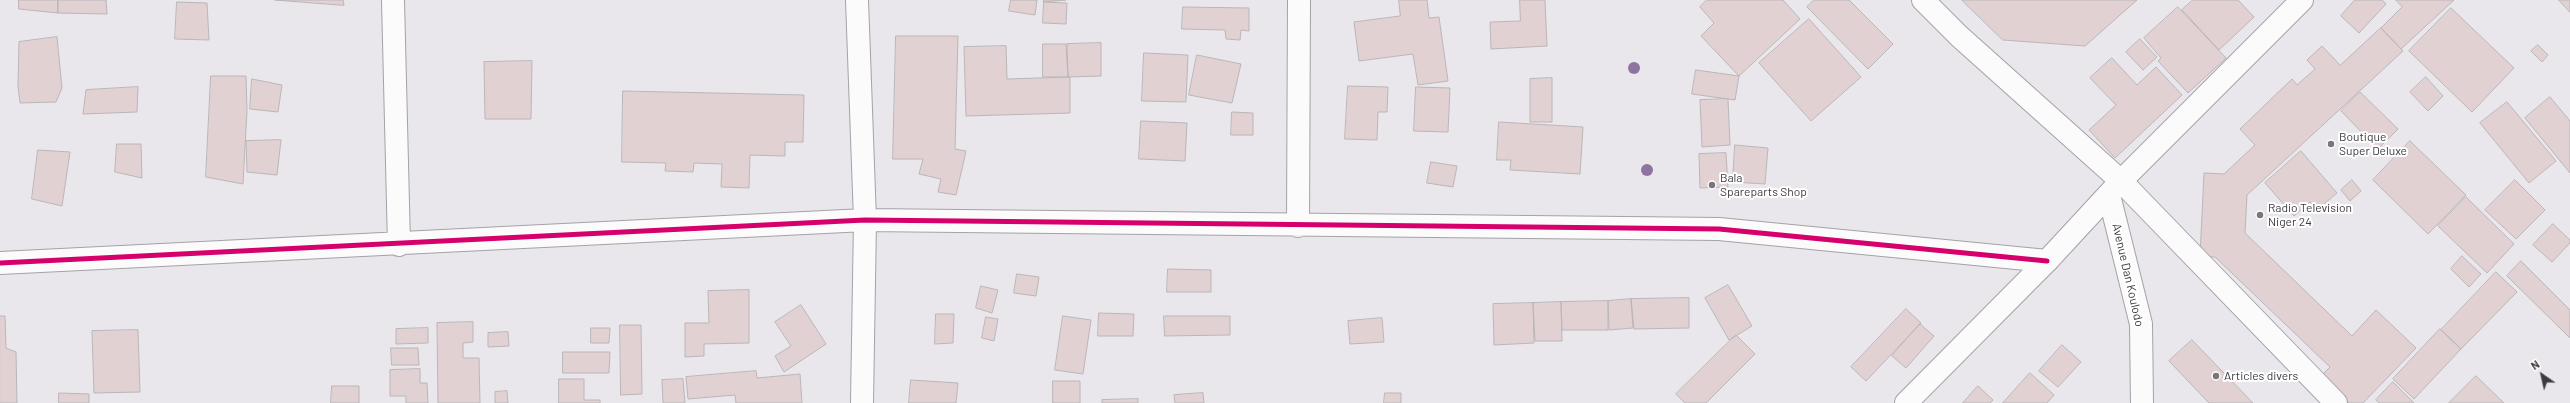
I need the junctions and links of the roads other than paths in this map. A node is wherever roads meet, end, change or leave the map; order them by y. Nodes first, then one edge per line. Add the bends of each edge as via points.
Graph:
1 (393, 0) edge
2 (857, 0) edge
3 (1299, 0) edge
4 (1923, 0) edge
5 (2302, 0) edge
6 (2115, 188) junction
7 (865, 220) junction
8 (1298, 226) junction
9 (399, 245) junction
10 (2047, 261) junction
11 (0, 263) edge
12 (862, 403) edge
13 (1906, 403) edge
14 (2142, 403) edge
15 (2336, 403) edge

1 - 9 street
2 - 7 street
3 - 8 street
4 - 6 street
5 - 6 street
6 - 10 street
6 - 14 street, Avenue Dan Koulodo via 2141,324
6 - 15 street
7 - 8 street
7 - 9 street
7 - 12 street
8 - 10 street via 1719,229
9 - 11 street
10 - 13 street

